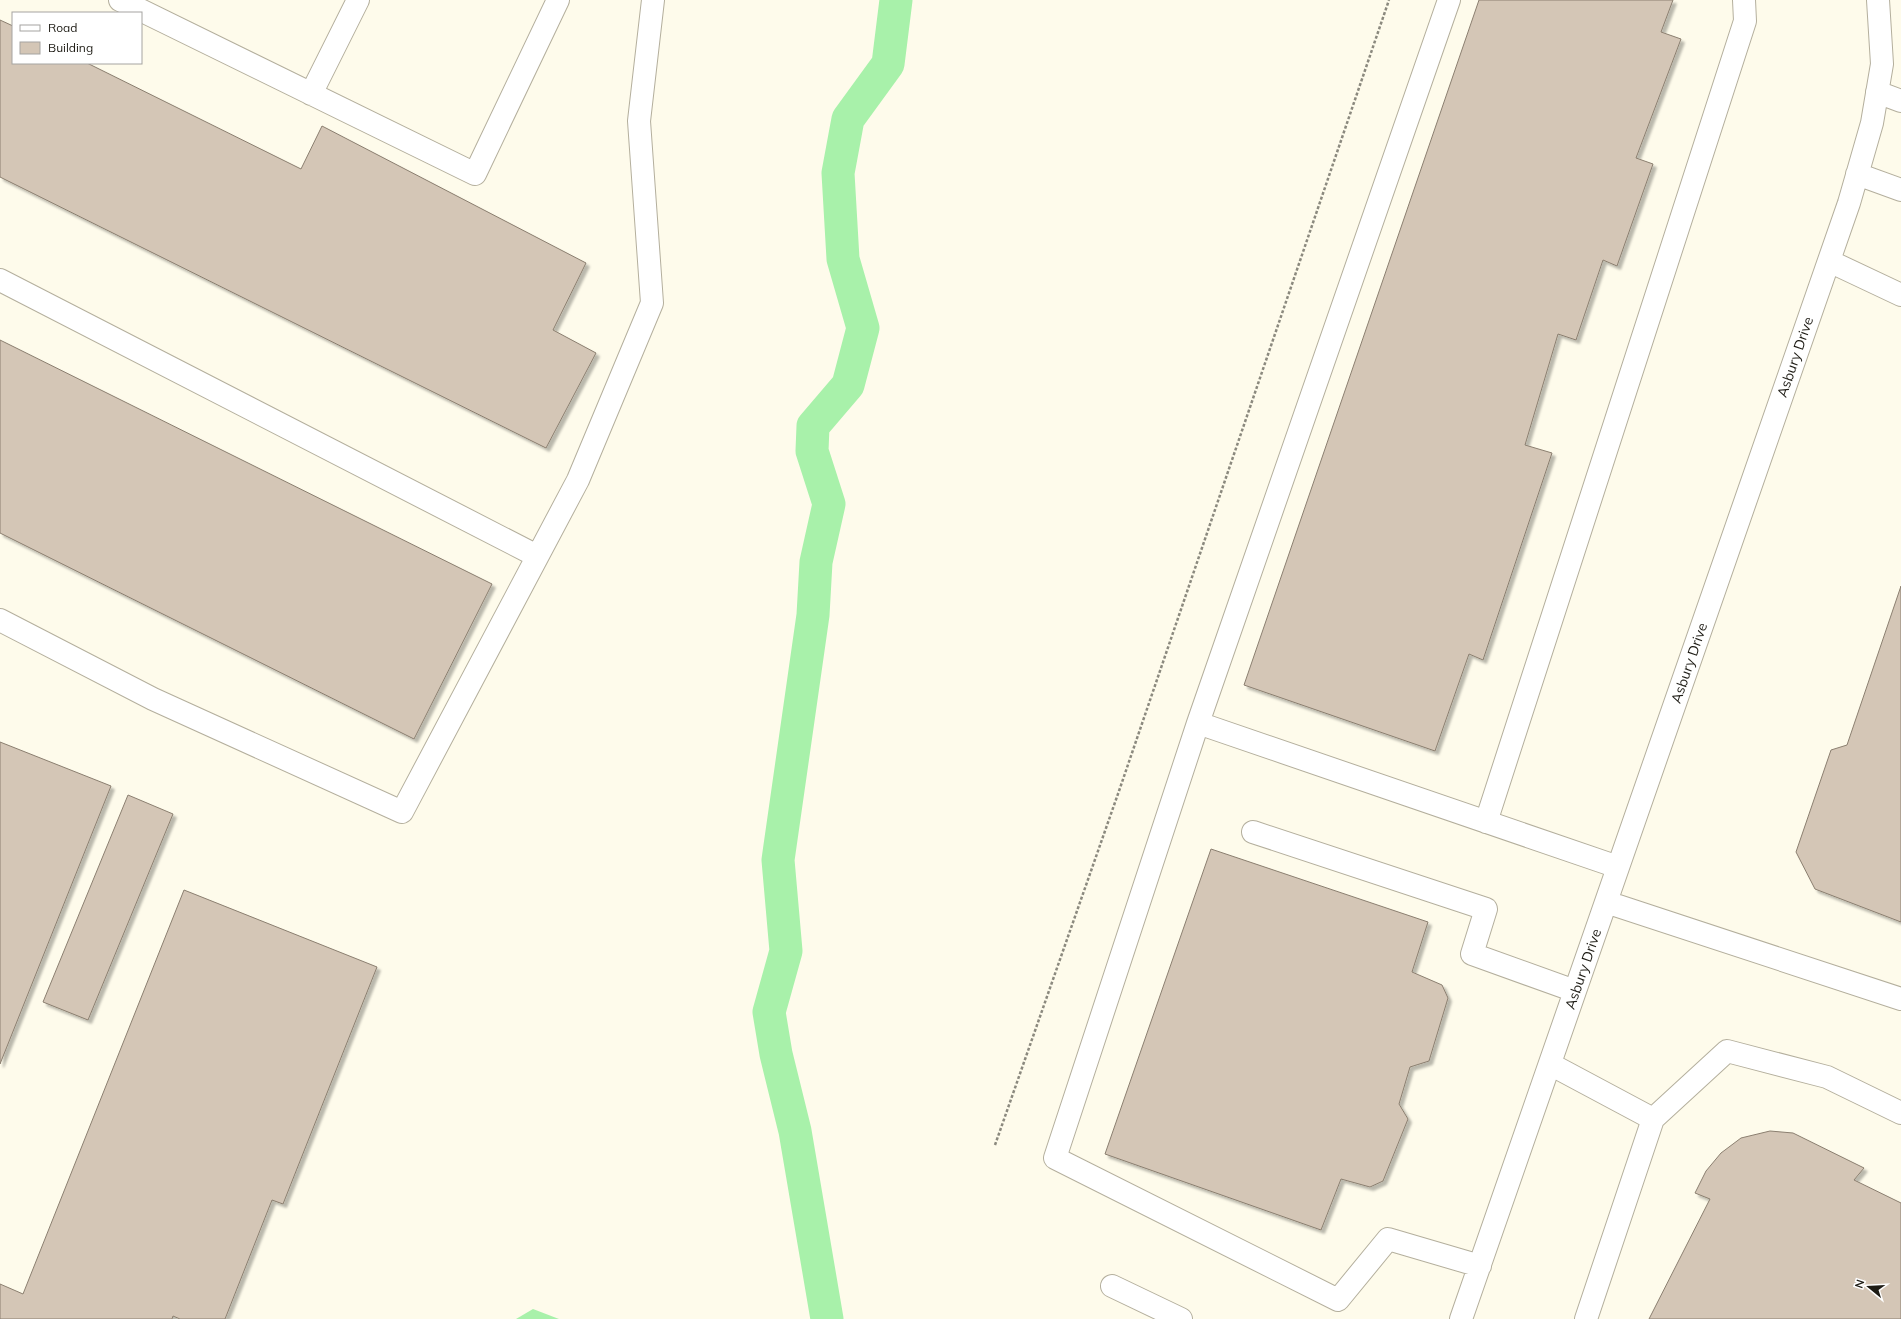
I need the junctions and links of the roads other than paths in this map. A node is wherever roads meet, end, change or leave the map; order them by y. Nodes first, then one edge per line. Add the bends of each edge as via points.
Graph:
1 (120, 0) edge
2 (358, 0) edge
3 (558, 0) edge
4 (652, 0) edge
5 (1449, 0) edge
6 (1744, 0) edge
7 (1878, 0) edge
8 (1878, 92) junction
9 (311, 94) junction
10 (1901, 101) edge
11 (1857, 174) junction
12 (1901, 190) edge
13 (1829, 261) junction
14 (0, 280) edge
15 (1901, 295) edge
16 (537, 556) junction
17 (0, 620) edge
18 (1198, 723) junction
19 (1486, 822) junction
20 (1253, 832) dead end
21 (1618, 867) junction
22 (1606, 902) junction
23 (1575, 991) junction
24 (1901, 999) edge
25 (1550, 1064) junction
26 (1901, 1113) edge
27 (1653, 1119) junction
28 (1480, 1266) junction
29 (1112, 1286) dead end
30 (1181, 1319) edge
31 (1461, 1319) edge
32 (1586, 1319) edge

1 - 9 street
2 - 9 street
3 - 9 street via 475,174
4 - 16 street via 639,121 652,302 578,480
5 - 18 street
6 - 19 street via 1745,21
7 - 8 street, Asbury Drive via 1882,64
8 - 10 street
8 - 11 street, Asbury Drive
11 - 12 street
11 - 13 street, Asbury Drive
13 - 15 street
13 - 21 street, Asbury Drive
14 - 16 street
16 - 17 street via 402,812 153,699
18 - 19 street
18 - 28 street via 1055,1158 1338,1300 1388,1239
19 - 21 street
20 - 23 street via 1486,909 1472,954
21 - 22 street, Asbury Drive
22 - 23 street, Asbury Drive
22 - 24 street
23 - 25 street, Asbury Drive
25 - 27 street
25 - 28 street, Asbury Drive
26 - 27 street via 1828,1077 1727,1051
27 - 32 street
28 - 31 street, Asbury Drive
29 - 30 street

